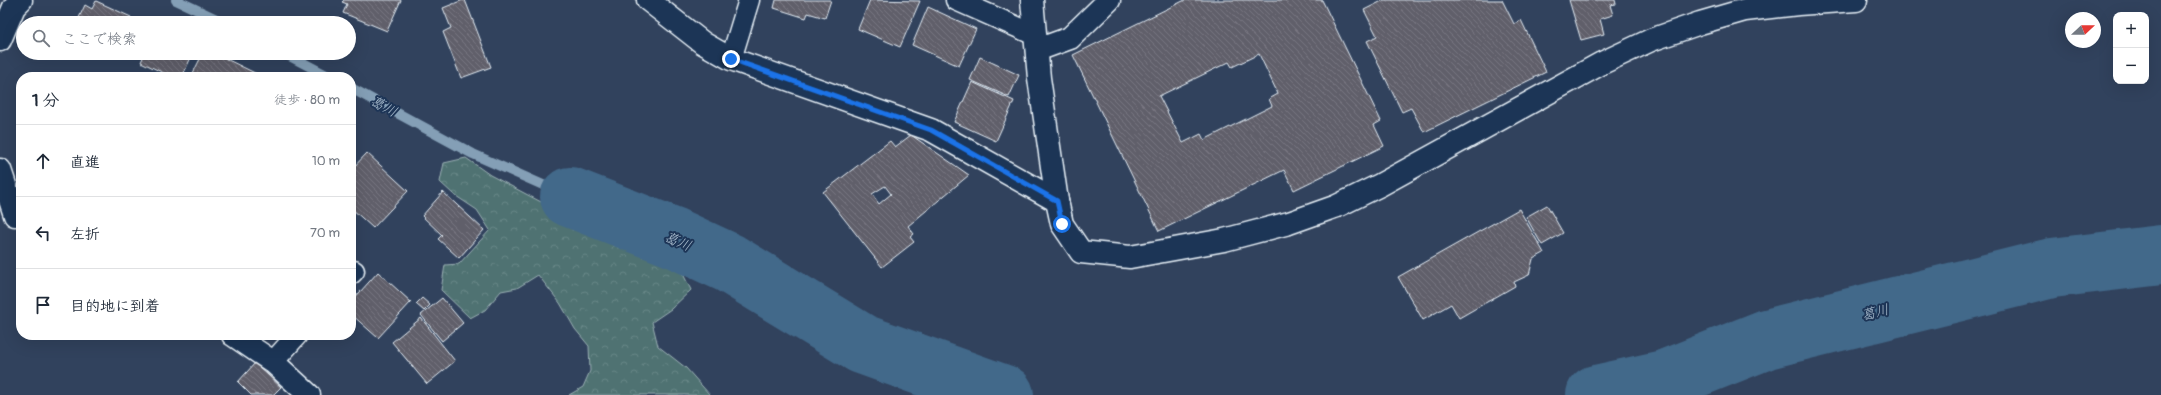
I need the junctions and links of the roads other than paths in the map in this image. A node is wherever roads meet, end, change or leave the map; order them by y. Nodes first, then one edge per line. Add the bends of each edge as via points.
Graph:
1 (21, 0) edge
2 (648, 0) edge
3 (750, 0) edge
4 (956, 0) edge
5 (1032, 0) edge
6 (1110, 0) edge
7 (1856, 0) edge
8 (0, 40) edge
9 (1036, 43) junction
10 (731, 59) junction
11 (0, 170) edge
12 (1057, 201) junction
13 (12, 217) edge
14 (240, 340) edge
15 (293, 340) edge
16 (273, 362) junction
17 (309, 395) edge

1 - 8 street via 14,8
2 - 10 street via 703,43
3 - 10 lane
4 - 9 lane
5 - 9 street
6 - 9 street via 1070,38
7 - 12 street via 1745,10 1651,40 1602,63 1337,206 1289,223 1231,238 1130,257 1081,252 1062,224
9 - 12 street
10 - 12 street via 931,130
11 - 13 street
14 - 16 street
15 - 16 lane
16 - 17 street

